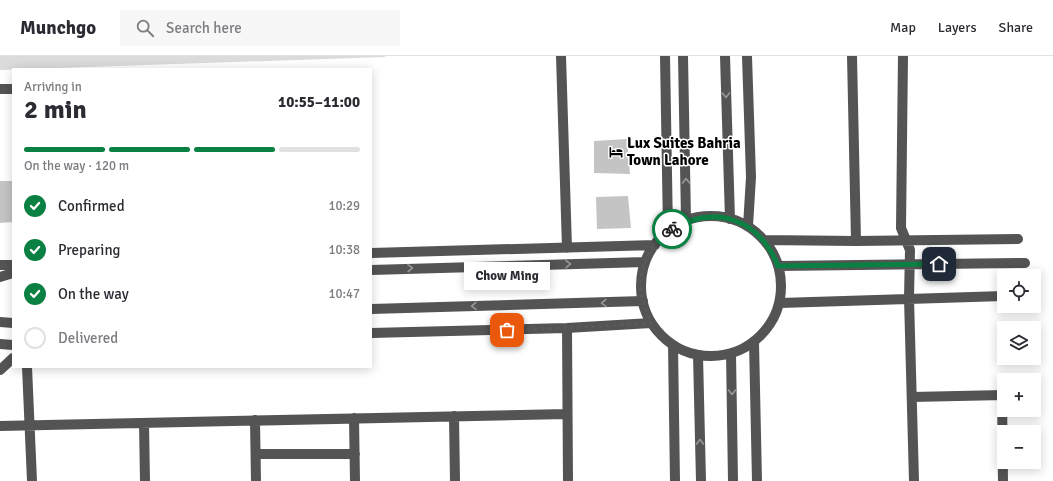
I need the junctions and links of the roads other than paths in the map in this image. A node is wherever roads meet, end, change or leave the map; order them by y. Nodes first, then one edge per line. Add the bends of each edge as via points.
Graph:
1 (561, 56) edge
2 (665, 56) edge
3 (683, 56) edge
4 (725, 56) edge
5 (747, 56) edge
6 (852, 56) edge
7 (903, 56) edge
8 (0, 89) edge
9 (12, 89) edge
10 (730, 219) junction
11 (686, 220) junction
12 (748, 226) junction
13 (668, 230) junction
14 (1018, 239) dead end
15 (764, 240) junction
16 (856, 241) junction
17 (907, 241) junction
18 (655, 244) junction
19 (567, 248) junction
20 (372, 253) edge
21 (645, 262) junction
22 (1025, 263) dead end
23 (910, 264) junction
24 (0, 265) edge
25 (12, 265) edge
26 (778, 266) junction
27 (372, 270) edge
28 (12, 273) edge
29 (0, 277) edge
30 (997, 296) edge
31 (909, 298) junction
32 (643, 301) junction
33 (780, 303) junction
34 (372, 309) edge
35 (0, 322) edge
36 (12, 323) edge
37 (651, 323) junction
38 (567, 328) junction
39 (372, 333) edge
40 (754, 342) junction
41 (0, 344) edge
42 (12, 345) edge
43 (673, 345) junction
44 (731, 353) junction
45 (698, 355) junction
46 (12, 359) edge
47 (27, 368) edge
48 (0, 370) edge
49 (997, 395) edge
50 (912, 397) junction
51 (567, 414) junction
52 (454, 416) junction
53 (1003, 417) edge
54 (354, 418) junction
55 (255, 420) junction
56 (144, 423) junction
57 (30, 425) junction
58 (0, 426) edge
59 (256, 454) junction
60 (354, 454) junction
61 (32, 481) edge
62 (145, 481) edge
63 (256, 481) edge
64 (355, 481) edge
65 (455, 481) edge
66 (568, 481) edge
67 (675, 481) edge
68 (701, 481) edge
69 (733, 481) edge
70 (757, 481) edge
71 (914, 481) edge
72 (1003, 481) edge

1 - 19 street
2 - 13 street
11 -> 3 street
4 -> 10 street
5 - 12 street via 750,177
6 - 16 street
7 - 17 street via 902,228
8 - 9 street
10 - 11 street via 708,216
10 - 12 street
11 - 13 street
12 - 15 street
13 - 18 street
14 - 17 street
15 - 16 street
15 - 26 street via 773,252
16 - 17 street
17 - 23 street
18 - 19 street
18 - 21 street
19 - 20 street
27 -> 21 street
21 - 32 street via 641,281
22 - 23 street
23 - 26 street
23 - 31 street
24 - 25 street
26 - 33 street via 781,284
28 - 29 street
30 - 31 street
31 - 33 street
31 - 50 street
32 -> 34 street
32 - 37 street
33 - 40 street via 770,324
35 - 36 street
37 - 38 street
37 - 43 street
38 - 39 street
38 - 51 street
40 - 44 street
40 - 70 street
41 - 42 street
43 - 45 street
43 - 67 street
44 - 45 street via 715,356
44 -> 69 street
68 -> 45 street
46 - 48 street
47 - 57 street
49 - 50 street
50 - 71 street
51 - 52 street
51 - 66 street
52 - 54 street
52 - 65 street
53 - 72 street
54 - 55 street
54 - 60 street
55 - 56 street
55 - 59 street
56 - 57 street
56 - 62 street
57 - 58 street
57 - 61 street
59 - 60 street
59 - 63 street
60 - 64 street

